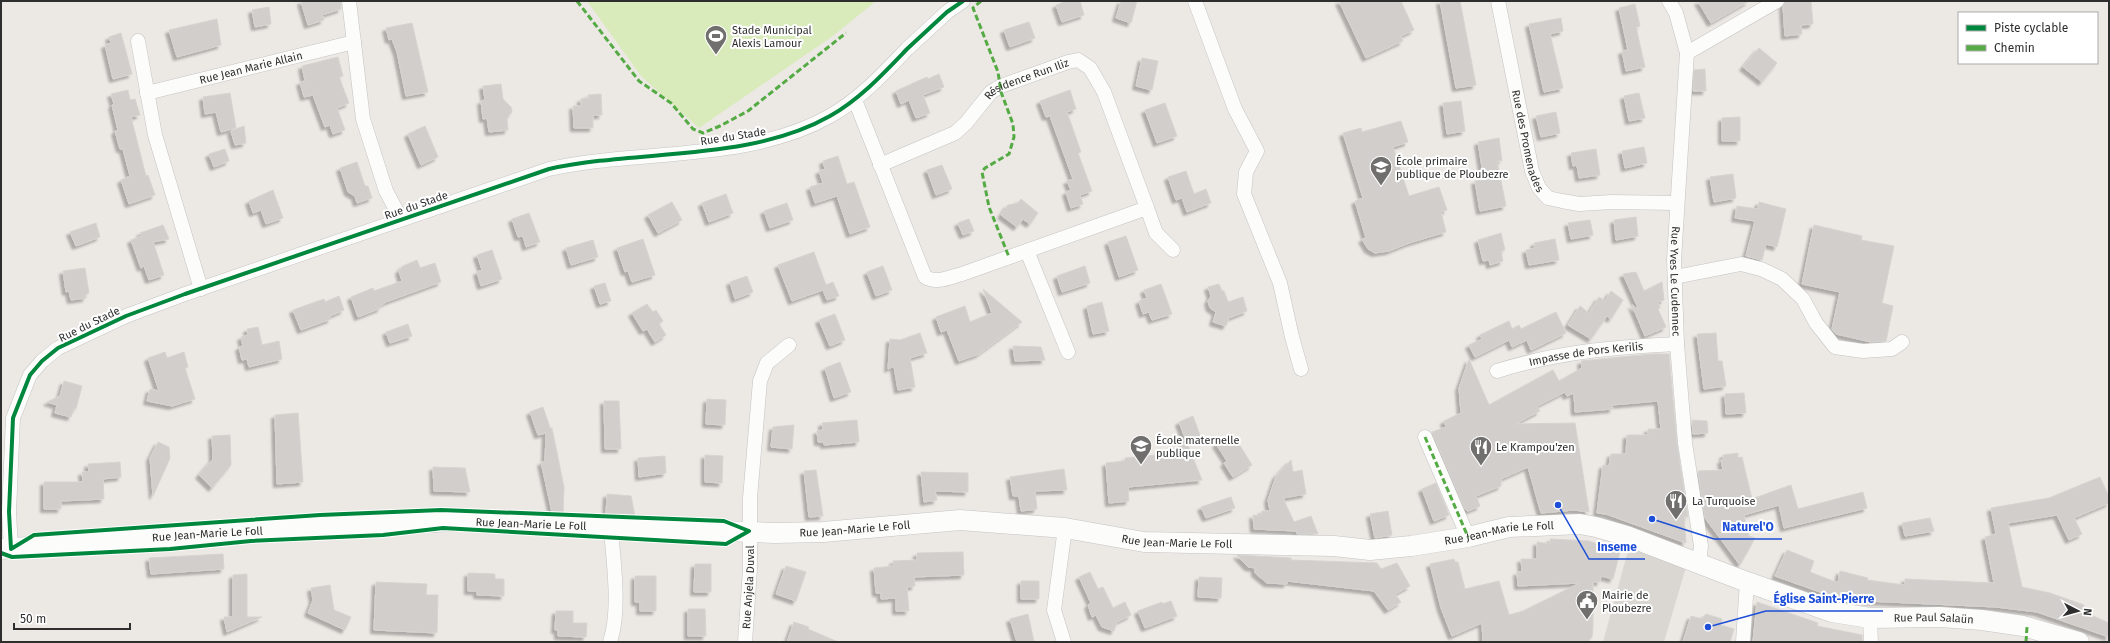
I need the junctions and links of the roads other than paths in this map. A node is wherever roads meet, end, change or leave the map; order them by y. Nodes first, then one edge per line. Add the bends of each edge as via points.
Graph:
1 (349, 1) edge
2 (963, 1) edge
3 (1195, 1) edge
4 (1498, 1) edge
5 (1669, 1) edge
6 (1777, 1) edge
7 (138, 41) dead end
8 (354, 42) junction
9 (1687, 52) junction
10 (147, 92) junction
11 (855, 100) junction
12 (880, 165) junction
13 (1676, 203) junction
14 (1147, 208) junction
15 (401, 219) junction
16 (1173, 250) dead end
17 (1027, 251) junction
18 (1675, 276) junction
19 (201, 289) junction
20 (1902, 342) dead end
21 (1677, 344) junction
22 (789, 345) dead end
23 (1068, 352) dead end
24 (1301, 370) dead end
25 (1497, 371) dead end
26 (1425, 437) dead end
27 (611, 527) junction
28 (1065, 528) junction
29 (749, 531) junction
30 (1468, 537) junction
31 (6, 549) edge
32 (1699, 563) junction
33 (1747, 582) junction
34 (1870, 618) junction
35 (610, 642) edge
36 (745, 642) edge
37 (1064, 642) edge
38 (1742, 642) edge
39 (1871, 642) edge
40 (2079, 642) edge

1 - 8 street
2 - 11 street, Rue du Stade via 947,12
3 - 24 street via 1235,109 1257,151 1246,172 1244,194 1280,283
4 - 13 street, Rue des Promenades via 1532,171 1539,188 1548,198 1579,204
5 - 9 street, Rue Yves Le Cudennec via 1676,13
6 - 9 street
7 - 10 street
8 - 10 street, Rue Jean Marie Allain
8 - 15 street via 363,119 386,191
9 - 13 street, Rue Yves Le Cudennec
10 - 19 street via 155,135
11 - 12 street
11 - 15 street, Rue du Stade via 806,128 769,139 721,148 576,163 549,169
12 - 14 street, Résidence Run Iliz via 955,133 991,92 1001,86 1078,60 1090,68 1104,92
12 - 17 street via 925,277 943,280
13 - 18 street, Rue Yves Le Cudennec
14 - 16 street, Résidence Run Iliz via 1156,233
14 - 17 street
15 - 19 street, Rue du Stade
17 - 23 street
18 - 20 street via 1741,264 1760,269 1782,279 1803,299 1816,323 1835,347 1863,351 1892,349
18 - 21 street, Rue Yves Le Cudennec
19 - 31 street, Rue du Stade via 126,316 58,348 30,375 13,418
21 - 25 street, Impasse de Pors Kerilis via 1569,353 1531,360
21 - 32 street, Rue Yves Le Cudennec via 1685,443 1701,546
22 - 29 street, Rue Anjela Duval via 767,363 760,381
26 - 30 street
27 - 29 main road, Rue Jean-Marie Le Foll
27 - 31 main road, Rue Jean-Marie Le Foll via 455,521 212,534
27 - 35 street via 614,620
28 - 29 main road, Rue Jean-Marie Le Foll via 960,520 823,532
28 - 30 main road, Rue Jean-Marie Le Foll via 1144,542 1334,546 1370,550
28 - 37 street via 1054,610
29 - 36 street, Rue Anjela Duval via 750,569
30 - 32 main road, Rue Jean-Marie Le Foll via 1509,527 1580,524 1612,531
32 - 33 main road, Rue Paul Salaün
33 - 34 main road, Rue Paul Salaün via 1832,612
33 - 38 street
34 - 39 street
34 - 40 main road, Rue Paul Salaün via 1940,617 1982,620 2023,626

